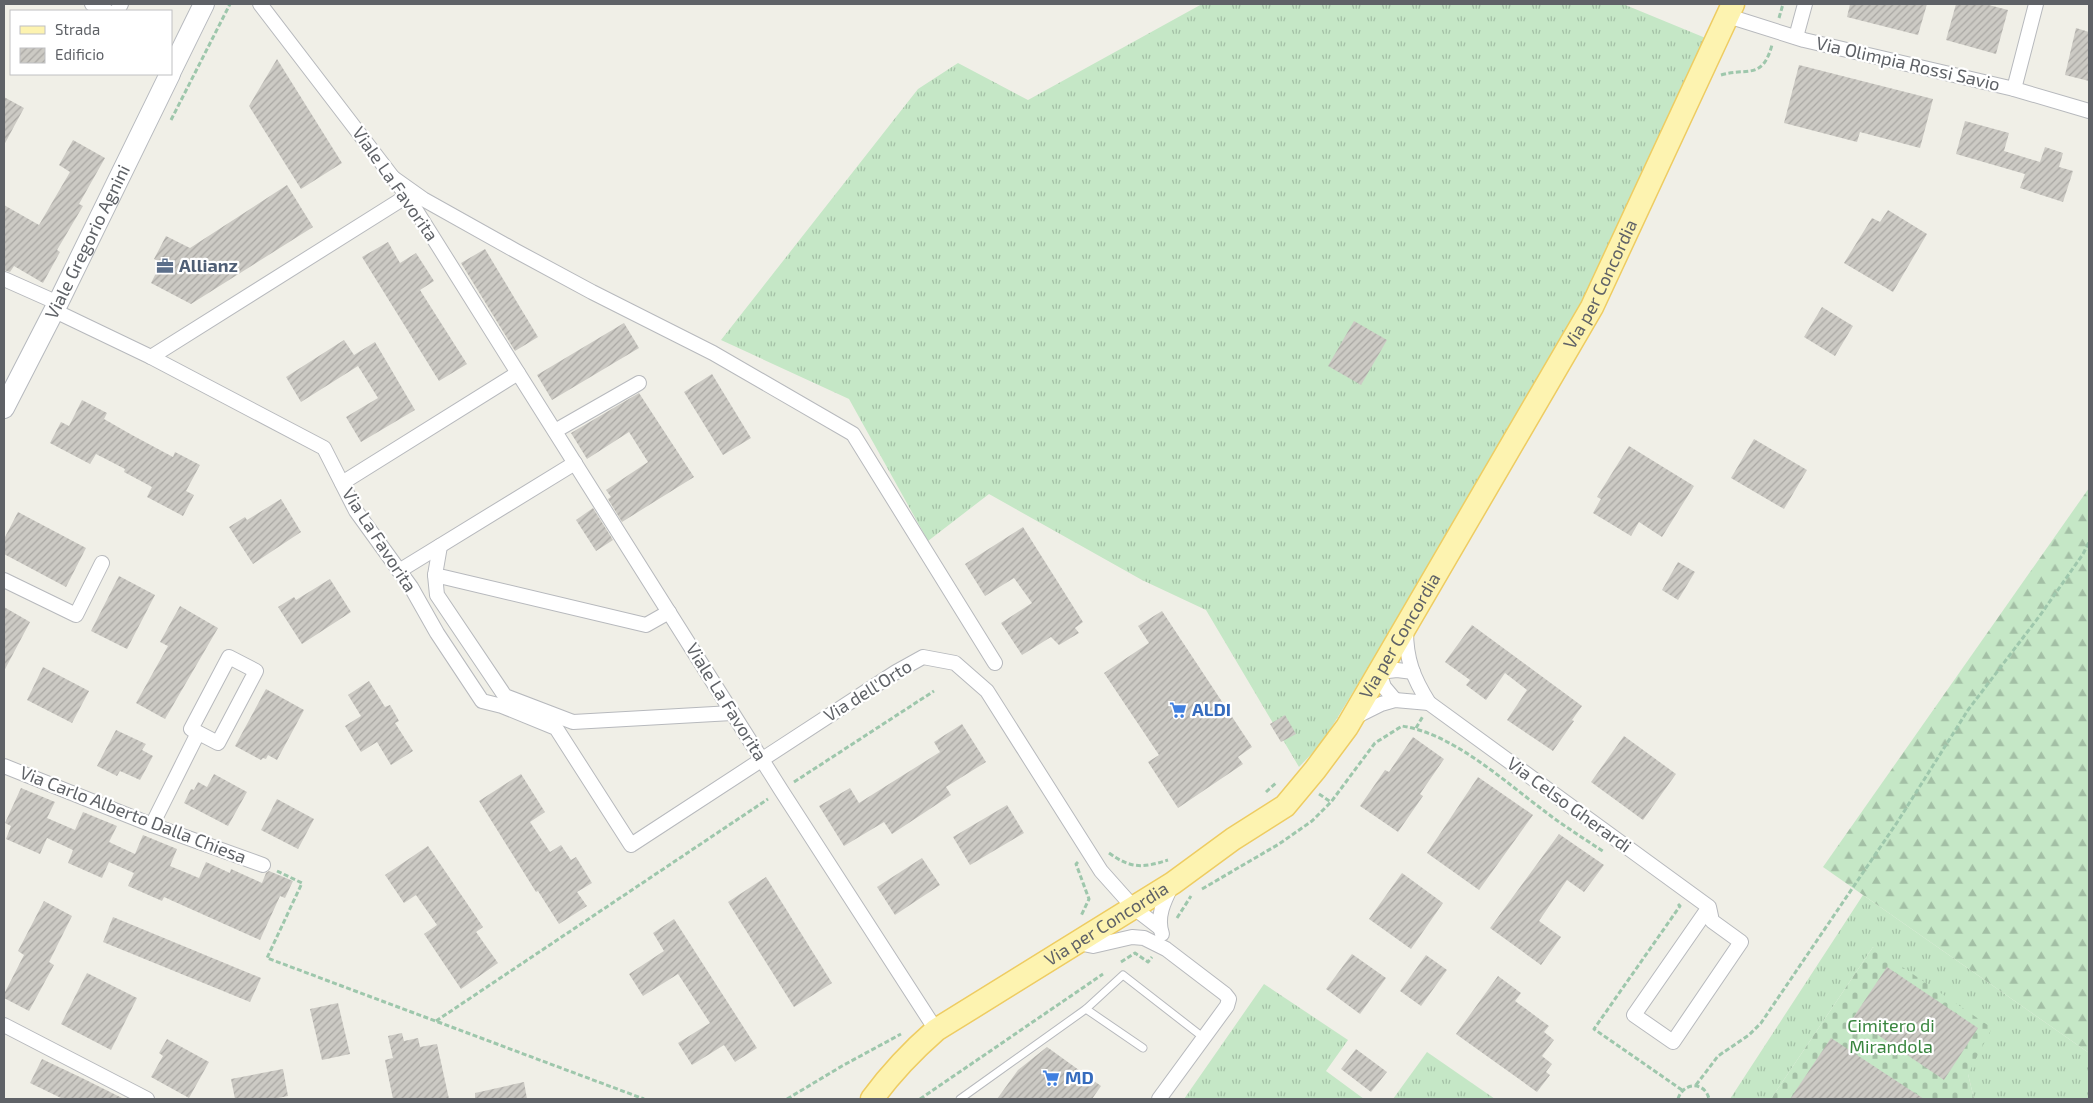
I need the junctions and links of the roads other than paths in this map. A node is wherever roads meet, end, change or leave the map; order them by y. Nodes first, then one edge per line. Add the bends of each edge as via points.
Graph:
1 (92, 4) edge
2 (204, 4) edge
3 (260, 4) edge
4 (1805, 4) edge
5 (2036, 4) edge
6 (105, 10) edge
7 (1730, 10) edge
8 (1796, 37) junction
9 (177, 45) edge
10 (172, 64) edge
11 (169, 75) edge
12 (2014, 89) junction
13 (2089, 111) edge
14 (392, 177) junction
15 (407, 196) junction
16 (4, 279) edge
17 (56, 307) junction
18 (151, 357) junction
19 (518, 373) junction
20 (10, 383) edge
21 (639, 383) dead end
22 (4, 408) edge
23 (555, 431) junction
24 (575, 463) junction
25 (342, 483) junction
26 (440, 546) junction
27 (102, 563) dead end
28 (398, 571) junction
29 (435, 576) junction
30 (4, 580) edge
31 (669, 612) junction
32 (1406, 627) junction
33 (995, 663) dead end
34 (1379, 672) junction
35 (1413, 672) junction
36 (1395, 700) junction
37 (1429, 703) junction
38 (732, 713) junction
39 (1352, 718) junction
40 (198, 733) junction
41 (762, 759) junction
42 (4, 766) edge
43 (152, 825) junction
44 (632, 845) joint
45 (263, 865) road end
46 (1173, 883) junction
47 (1134, 908) junction
48 (1709, 908) junction
49 (1144, 938) junction
50 (1163, 940) junction
51 (1078, 943) junction
52 (1086, 1009) junction
53 (933, 1024) junction
54 (4, 1025) edge
55 (1204, 1038) junction
56 (1143, 1048) dead end
57 (147, 1099) edge
58 (872, 1099) edge
59 (960, 1099) edge
60 (1159, 1099) edge

1 - 6 street
2 - 9 main road, Viale Gregorio Agnini
3 - 14 street, Viale La Favorita
4 - 8 street
5 - 12 street
7 - 8 street, Via Olimpia Rossi Savio
7 - 32 main road, Via per Concordia via 1592,307
8 - 12 street, Via Olimpia Rossi Savio
9 - 10 main road, Viale Gregorio Agnini
11 - 17 main road, Viale Gregorio Agnini
12 - 13 street, Via Olimpia Rossi Savio
14 - 15 street, Viale La Favorita
14 - 33 street via 423,199 516,251 713,353 852,434
15 - 18 street
15 - 19 street, Viale La Favorita
16 - 17 street, Via La Favorita
17 - 18 street, Via La Favorita
17 - 20 main road, Viale Gregorio Agnini
18 - 25 street, Via La Favorita via 324,448
19 - 23 street, Viale La Favorita
19 - 25 street
20 - 22 main road, Viale Gregorio Agnini
21 - 23 street
23 - 24 street, Viale La Favorita
24 - 26 street
24 - 31 street, Viale La Favorita
25 - 28 street, Via La Favorita via 356,511
26 - 28 street
26 - 29 street
27 - 30 street via 76,615
28 - 44 street, Via La Favorita via 482,701 556,728
29 - 31 street via 646,625
29 - 38 street via 437,594 505,696 573,722
31 - 38 street, Viale La Favorita
32 - 34 main road, Via per Concordia
32 - 35 street, Via Celso Gherardi via 1406,651
34 - 35 street
34 - 36 street via 1384,687
34 - 39 main road, Via per Concordia
35 - 37 street, Via Celso Gherardi
36 - 37 street
36 - 39 street
37 - 48 street, Via Celso Gherardi
38 - 41 street, Viale La Favorita
39 - 46 main road, Via per Concordia via 1285,806 1232,839
40 - 40 street via 191,729 229,657 256,671 218,743
40 - 43 street
41 - 44 street, Via dell'Orto
41 - 47 street, Via dell'Orto via 923,657 955,662 987,691 1102,871
41 - 53 street, Viale La Favorita
42 - 43 street, Via Carlo Alberto Dalla Chiesa
43 - 45 street, Via Carlo Alberto Dalla Chiesa
46 - 47 main road, Via per Concordia
46 - 50 street via 1161,907
47 - 49 street
47 - 50 street
47 - 51 main road, Via per Concordia
48 - 48 street, Via Celso Gherardi via 1634,1015 1673,1042 1741,942 1712,921
49 - 50 street
49 - 51 street via 1132,937 1093,946
50 - 55 street via 1229,999 1228,1006
51 - 53 main road, Via per Concordia
52 - 55 lane via 1123,975
52 - 56 lane
52 - 59 lane
53 - 58 main road, Via per Concordia
54 - 57 street
55 - 60 street

